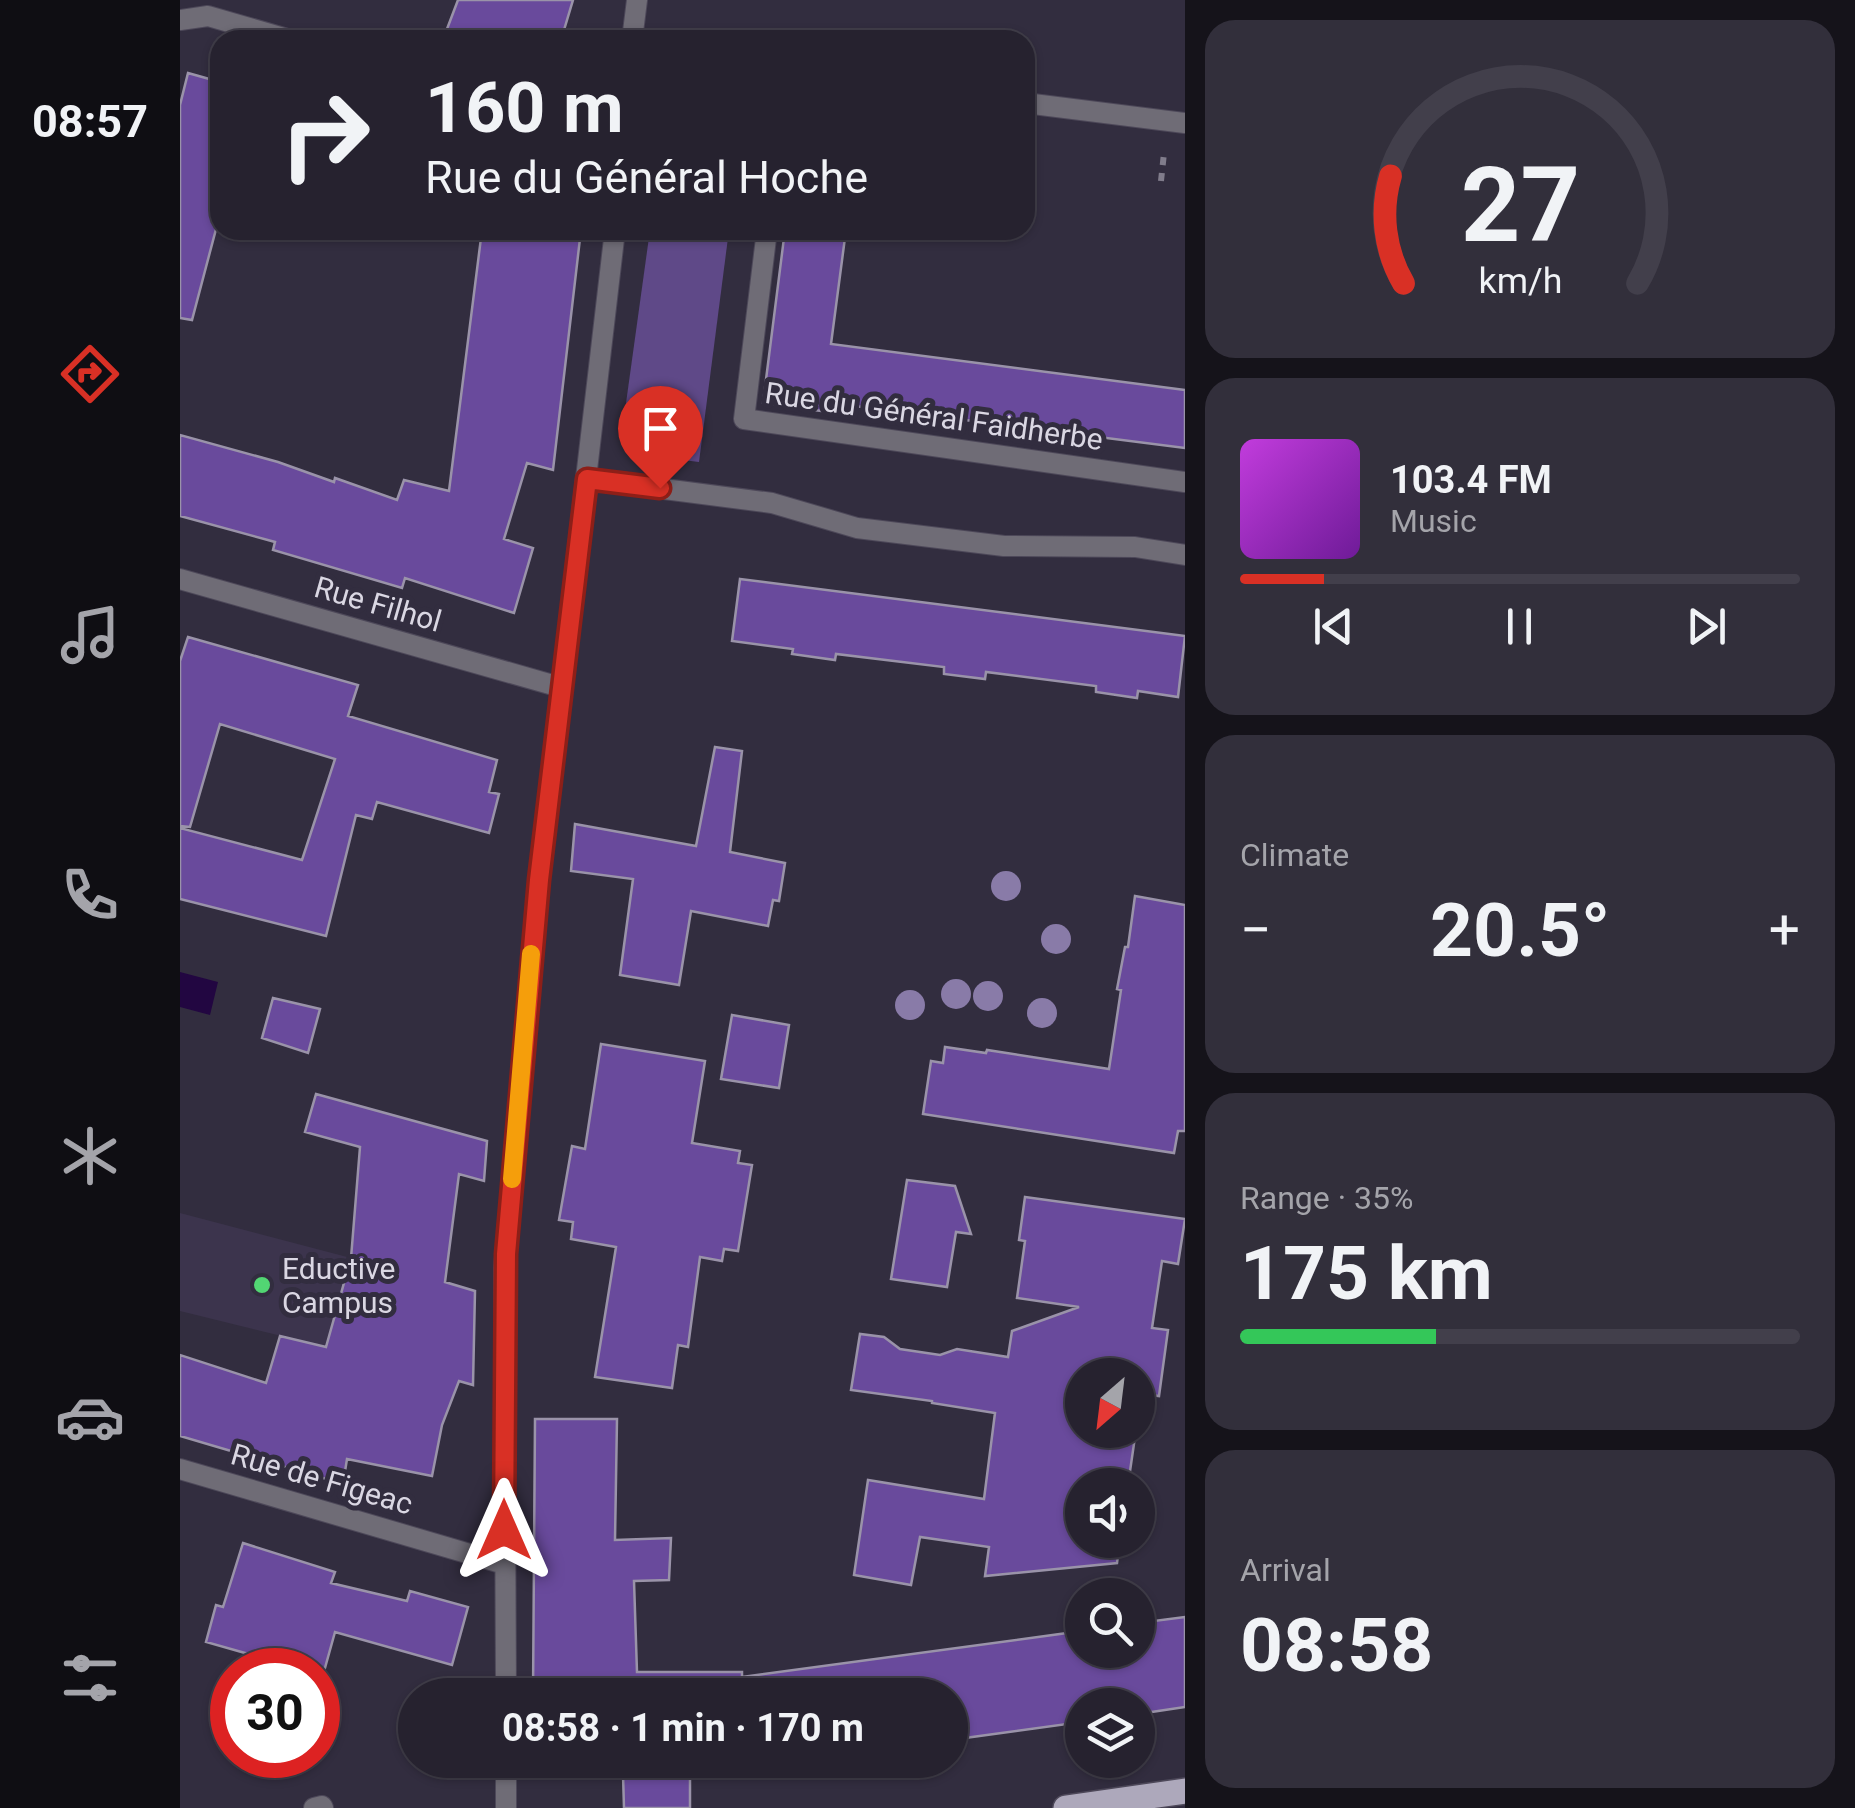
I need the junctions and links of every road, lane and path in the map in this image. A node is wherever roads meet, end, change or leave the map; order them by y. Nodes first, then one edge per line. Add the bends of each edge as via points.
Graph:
1 (637, 0) edge
2 (180, 20) edge
3 (256, 30) edge
4 (633, 30) edge
5 (1035, 105) edge
6 (1185, 123) edge
7 (614, 240) edge
8 (767, 240) edge
9 (587, 479) junction
10 (1185, 482) edge
11 (1185, 555) edge
12 (180, 579) edge
13 (560, 687) junction
14 (180, 1469) edge
15 (504, 1564) junction
16 (506, 1678) edge
17 (506, 1778) edge
18 (1185, 1792) edge
19 (314, 1808) edge
20 (323, 1808) edge
21 (506, 1808) edge
22 (1066, 1808) edge

1 - 4 street
2 - 3 street via 208,16
5 - 6 street
7 - 9 street
8 - 10 street, Rue du Général Faidherbe via 744,419
9 - 11 street via 772,503 857,528 1004,546 1135,547
9 - 13 street
12 - 13 street, Rue Filhol
13 - 15 street via 504,1268
14 - 15 street, Rue de Figeac
15 - 16 street
17 - 21 street
18 - 22 main road
19 - 20 street

